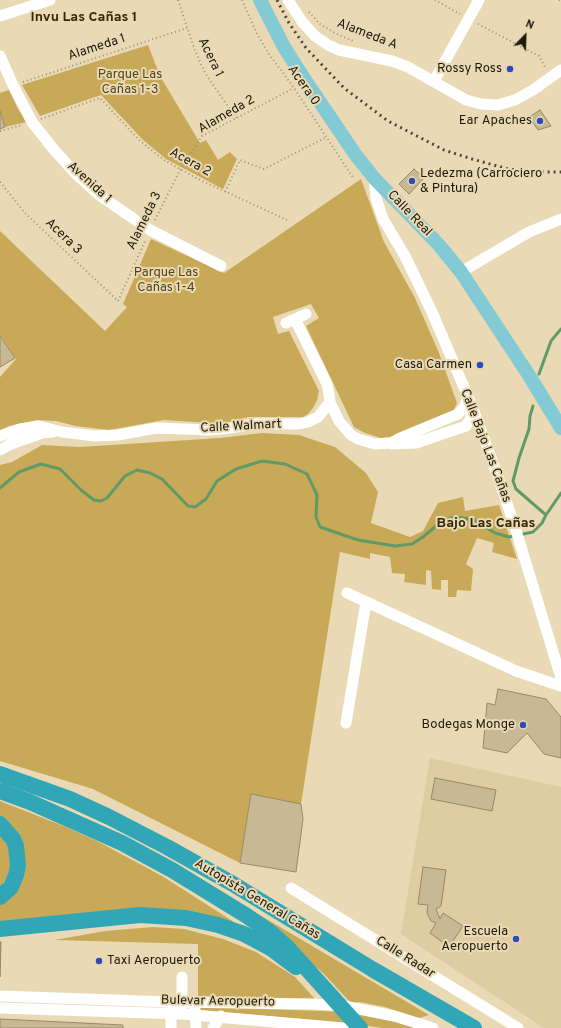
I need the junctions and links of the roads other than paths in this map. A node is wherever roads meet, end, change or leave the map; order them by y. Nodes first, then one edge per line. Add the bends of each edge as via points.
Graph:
1 (50, 0) edge
2 (260, 0) edge
3 (288, 0) edge
4 (479, 0) edge
5 (0, 16) edge
6 (0, 56) edge
7 (561, 70) edge
8 (434, 81) junction
9 (374, 178) junction
10 (561, 219) edge
11 (222, 266) dead end
12 (461, 272) junction
13 (306, 314) dead end
14 (330, 402) junction
15 (469, 402) junction
16 (561, 428) edge
17 (62, 432) junction
18 (0, 436) edge
19 (0, 450) edge
20 (347, 593) dead end
21 (366, 602) junction
22 (561, 678) edge
23 (561, 686) edge
24 (346, 723) dead end
25 (0, 774) edge
26 (0, 780) edge
27 (34, 786) junction
28 (0, 791) edge
29 (0, 796) edge
30 (30, 802) junction
31 (0, 824) edge
32 (291, 888) dead end
33 (0, 898) edge
34 (0, 928) edge
35 (182, 977) dead end
36 (322, 985) junction
37 (0, 996) edge
38 (176, 1002) junction
39 (194, 1002) junction
40 (0, 1008) edge
41 (177, 1014) junction
42 (196, 1015) junction
43 (221, 1016) junction
44 (171, 1028) edge
45 (196, 1028) edge
46 (213, 1028) edge
47 (343, 1028) edge
48 (360, 1028) edge
49 (434, 1028) edge
50 (474, 1028) edge
51 (518, 1028) edge

1 - 5 street
2 - 9 main road, Calle Real via 304,80 354,154
3 - 8 street via 303,23 328,45 350,53 392,61
4 - 8 street
6 - 11 street, Avenida 1 via 32,122 77,175 99,195 150,230
7 - 8 street via 533,90 515,100 498,105 466,100
9 - 12 main road, Calle Real via 439,245
9 - 15 street, Calle Bajo Las Cañas via 376,198 383,219 418,282
10 - 12 street via 529,232
12 - 16 main road, Calle Real
13 - 14 street via 291,321 326,384
14 - 15 street via 339,421 351,435 376,444 391,443 458,414
14 - 17 street, Calle Walmart via 318,417 299,424 258,424 209,430 156,428 105,436
15 - 22 street, Calle Bajo Las Cañas via 515,527
17 - 18 street, Calle Walmart via 29,426
17 - 19 street, Calle Walmart via 42,433
20 - 21 street
21 - 23 street via 516,671
21 - 24 street
25 - 27 highway
26 - 27 highway
27 - 50 highway, Autopista General Cañas via 70,799 167,847
28 - 30 highway, Autopista General Cañas
29 - 30 highway, Autopista General Cañas
30 - 36 highway, Autopista General Cañas via 122,843 247,916 288,948
31 - 33 highway via 13,838 18,866 11,886
32 - 51 street, Calle Radar
34 - 36 highway via 140,915 186,918 244,934 272,949
35 - 38 street
36 - 48 highway, Autopista General Cañas
37 - 38 street, Bulevar Aeropuerto
38 - 39 street, Bulevar Aeropuerto
38 - 41 street
39 - 42 street
39 - 49 street, Bulevar Aeropuerto via 344,1006 394,1016
40 - 41 street, Bulevar Aeropuerto
41 - 42 street, Bulevar Aeropuerto
41 - 44 street
42 - 43 street, Bulevar Aeropuerto
42 - 45 street
43 - 46 street
43 - 47 street, Bulevar Aeropuerto

